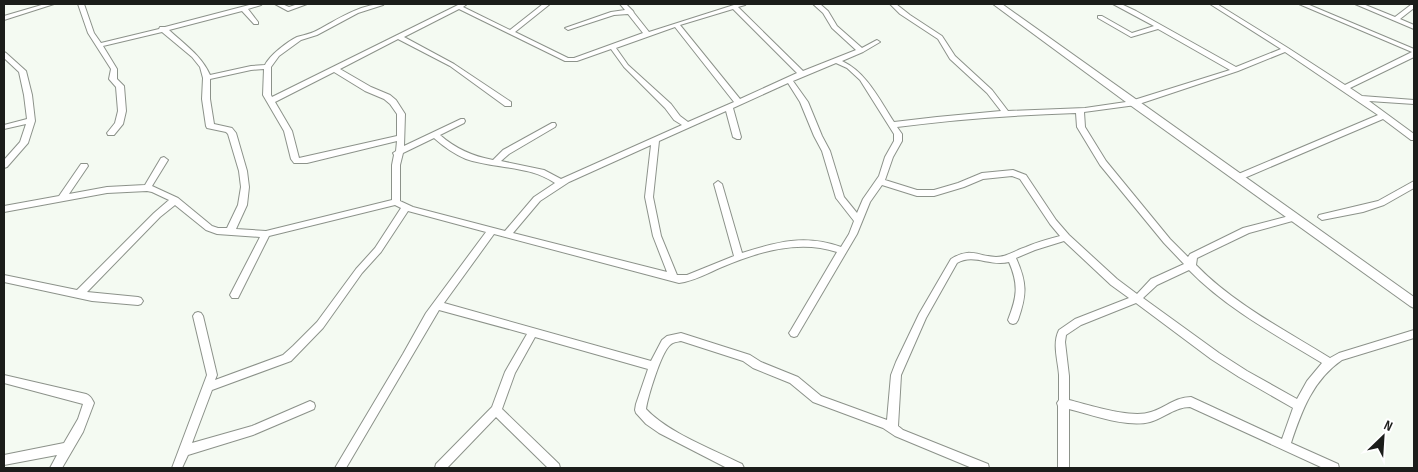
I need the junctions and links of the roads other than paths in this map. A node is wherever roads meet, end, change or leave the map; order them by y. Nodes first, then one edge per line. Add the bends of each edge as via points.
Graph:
1 (51, 4) edge
2 (80, 4) edge
3 (259, 4) edge
4 (278, 4) edge
5 (304, 4) edge
6 (381, 4) edge
7 (547, 4) edge
8 (624, 4) edge
9 (744, 4) edge
10 (816, 4) edge
11 (893, 4) edge
12 (998, 4) edge
13 (1116, 4) edge
14 (1213, 4) edge
15 (1302, 4) edge
16 (1358, 4) edge
17 (462, 5) edge
18 (1414, 5) edge
19 (734, 7) junction
20 (244, 9) junction
21 (631, 12) junction
22 (1100, 17) dead end
23 (4, 18) edge
24 (1397, 18) junction
25 (256, 23) dead end
26 (676, 24) junction
27 (1160, 26) junction
28 (1414, 26) edge
29 (162, 28) junction
30 (568, 28) dead end
31 (510, 33) junction
32 (647, 34) junction
33 (399, 37) junction
34 (877, 42) dead end
35 (100, 45) junction
36 (612, 46) junction
37 (1286, 49) junction
38 (861, 51) junction
39 (1414, 52) edge
40 (4, 54) edge
41 (272, 59) junction
42 (835, 60) junction
43 (268, 67) junction
44 (250, 68) junction
45 (335, 69) junction
46 (1236, 70) junction
47 (802, 74) junction
48 (207, 78) junction
49 (789, 80) junction
50 (1344, 88) junction
51 (1360, 98) junction
52 (270, 101) junction
53 (738, 102) junction
54 (1414, 102) edge
55 (1133, 103) junction
56 (508, 104) dead end
57 (729, 106) junction
58 (1080, 110) junction
59 (1006, 113) junction
60 (1384, 116) junction
61 (30, 121) junction
62 (461, 121) dead end
63 (552, 125) dead end
64 (892, 125) junction
65 (687, 126) junction
66 (4, 127) edge
67 (111, 133) dead end
68 (434, 134) junction
69 (737, 137) dead end
70 (401, 138) junction
71 (1414, 138) edge
72 (654, 141) junction
73 (397, 153) junction
74 (164, 160) dead end
75 (494, 163) junction
76 (4, 165) edge
77 (84, 166) dead end
78 (1239, 177) junction
79 (880, 181) junction
80 (561, 183) junction
81 (718, 184) dead end
82 (1414, 184) edge
83 (147, 188) junction
84 (61, 199) junction
85 (175, 200) junction
86 (396, 202) junction
87 (406, 207) junction
88 (4, 209) edge
89 (1322, 217) dead end
90 (1293, 218) junction
91 (858, 221) junction
92 (492, 230) junction
93 (230, 232) junction
94 (266, 234) junction
95 (507, 234) junction
96 (1066, 237) junction
97 (844, 251) junction
98 (1011, 256) junction
99 (739, 258) junction
100 (1191, 265) junction
101 (674, 278) junction
102 (4, 279) edge
103 (79, 294) junction
104 (235, 295) dead end
105 (1138, 298) junction
106 (138, 301) dead end
107 (1414, 303) edge
108 (436, 305) junction
109 (198, 316) dead end
110 (1013, 320) dead end
111 (534, 332) junction
112 (794, 333) dead end
113 (1414, 334) edge
114 (1329, 362) junction
115 (654, 366) junction
116 (4, 379) edge
117 (207, 387) junction
118 (1062, 403) junction
119 (310, 406) dead end
120 (1299, 406) junction
121 (496, 410) junction
122 (892, 429) junction
123 (1285, 446) junction
124 (66, 448) junction
125 (182, 451) junction
126 (4, 460) edge
127 (56, 468) edge
128 (177, 468) edge
129 (340, 468) edge
130 (440, 468) edge
131 (555, 468) edge
132 (738, 468) edge
133 (984, 468) edge
134 (1063, 468) edge
135 (1334, 468) edge

1 - 23 street
2 - 35 street via 91,33
3 - 20 street
4 - 5 street via 288,10
6 - 41 street via 299,39
7 - 31 street
8 - 21 street
9 - 19 street
10 - 38 street via 826,12 834,27
11 - 59 street via 938,35 953,59 974,76
12 - 55 street
13 - 27 street
14 - 37 street
15 - 39 street
16 - 24 street
17 - 31 street
17 - 33 street
18 - 24 street
19 - 26 street
19 - 47 street
20 - 25 street
20 - 29 street
21 - 30 street via 613,13
21 - 32 street
22 - 27 street via 1131,35
24 - 28 street
26 - 32 street
26 - 53 street
27 - 46 street
29 - 35 street
29 - 48 street via 194,56
31 - 36 street via 567,60
32 - 36 street
33 - 45 street
33 - 56 street via 452,65
34 - 38 street
35 - 67 street via 114,69 113,79 120,86 122,111 119,124
36 - 65 street via 626,66
37 - 46 street
37 - 50 street
38 - 42 street
39 - 50 street
40 - 61 street via 22,71
41 - 43 street
41 - 44 street
42 - 47 street
42 - 64 street via 863,79
43 - 44 street
43 - 52 street via 267,95
44 - 48 street
45 - 52 street
45 - 70 street via 393,102 401,114
46 - 55 street
47 - 49 street
48 - 93 street via 210,126 231,131 244,174 242,208
49 - 53 street
49 - 91 street via 804,102 826,151 840,198
50 - 51 street
51 - 54 street
51 - 60 street
52 - 70 street via 288,131 297,161
53 - 57 street
55 - 58 street
55 - 78 street
57 - 65 street
57 - 69 street
58 - 59 street
58 - 100 street via 1081,128 1103,163 1142,214
59 - 64 street
60 - 71 street
60 - 78 street
61 - 66 street
61 - 76 street via 24,143
62 - 68 street
63 - 75 street via 506,152
64 - 79 street via 898,141
65 - 72 street
68 - 73 street
68 - 75 street via 458,152
70 - 73 street
72 - 80 street
72 - 101 street via 649,197 657,236
73 - 86 street
74 - 83 street
75 - 80 street via 547,174
77 - 84 street
78 - 90 street
79 - 91 street via 866,201
79 - 96 street via 917,193 961,185 982,176 1018,174
80 - 95 street via 537,199
81 - 99 street
82 - 89 street via 1375,206
83 - 84 street via 107,190
83 - 85 street
84 - 88 street
85 - 93 street via 202,225
85 - 103 street
86 - 87 street
86 - 94 street
87 - 92 street
87 - 117 street via 320,325 297,349 287,358
90 - 100 street via 1246,230 1193,256
90 - 107 street
91 - 97 street
92 - 95 street
92 - 108 street
93 - 94 street
94 - 104 street
95 - 101 street
96 - 98 street
96 - 105 street via 1114,282
97 - 99 street via 821,243 796,243
97 - 112 street
98 - 110 street via 1022,285
98 - 122 street via 993,260 970,254 954,261 901,362 896,376
99 - 101 street via 688,278
100 - 105 street via 1154,282
100 - 114 street via 1210,285
102 - 103 street
103 - 106 street
105 - 118 street via 1078,322 1062,333
105 - 120 street via 1215,356
108 - 111 street
108 - 129 street
109 - 117 street via 212,375
111 - 115 street
111 - 121 street via 510,372
113 - 114 street
114 - 120 street via 1314,379
115 - 122 street via 670,339 689,340 746,358 794,380 817,399
115 - 132 street via 641,404 643,415 663,430
116 - 124 street via 89,402 81,426
117 - 125 street
118 - 123 street via 1120,416 1148,418 1182,401 1191,402
118 - 134 street
119 - 125 street via 253,430
120 - 123 street
121 - 130 street
121 - 131 street
122 - 133 street
123 - 135 street
124 - 126 street
124 - 127 street
125 - 128 street

